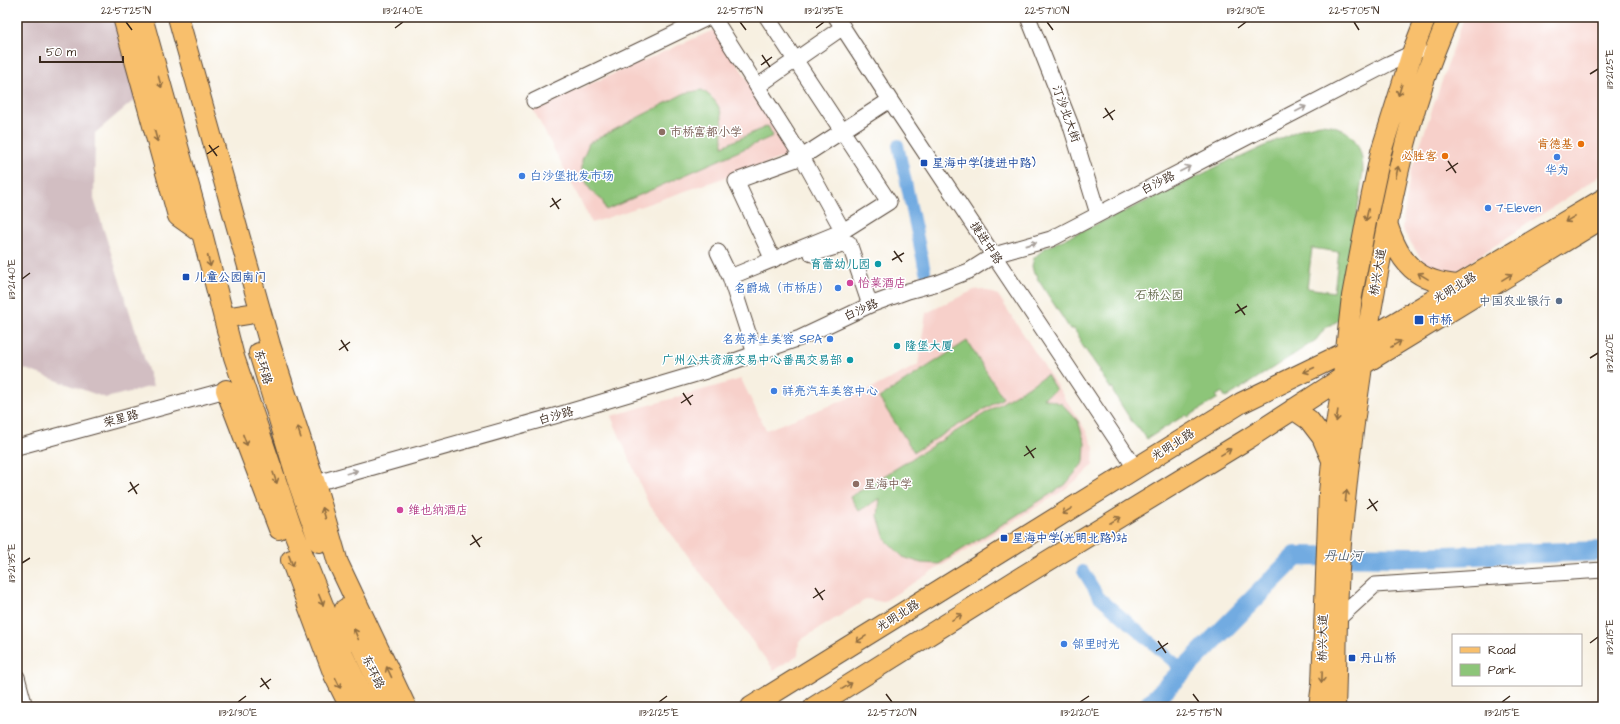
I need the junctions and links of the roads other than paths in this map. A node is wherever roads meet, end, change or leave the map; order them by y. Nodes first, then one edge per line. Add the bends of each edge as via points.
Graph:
1 (123, 17) edge
2 (142, 17) edge
3 (168, 17) edge
4 (178, 17) edge
5 (709, 17) edge
6 (713, 17) edge
7 (766, 17) edge
8 (1028, 17) edge
9 (1426, 17) edge
10 (1449, 17) edge
11 (840, 22) edge
12 (1438, 41) junction
13 (1412, 52) junction
14 (796, 61) junction
15 (758, 86) junction
16 (890, 100) junction
17 (534, 101) dead end
18 (842, 131) junction
19 (802, 156) junction
20 (1603, 199) edge
21 (1098, 214) junction
22 (1603, 218) edge
23 (1386, 224) junction
24 (844, 231) junction
25 (202, 233) junction
26 (718, 252) dead end
27 (812, 254) dead end
28 (994, 255) junction
29 (773, 260) junction
30 (730, 277) junction
31 (1460, 285) junction
32 (870, 305) junction
33 (249, 314) junction
34 (224, 318) junction
35 (1366, 340) junction
36 (270, 345) junction
37 (1344, 353) junction
38 (755, 354) junction
39 (1362, 365) junction
40 (1343, 377) junction
41 (267, 382) junction
42 (235, 388) junction
43 (1270, 389) junction
44 (1289, 412) junction
45 (17, 447) edge
46 (1332, 460) junction
47 (1136, 469) junction
48 (307, 484) junction
49 (1334, 533) junction
50 (1332, 570) junction
51 (1603, 570) edge
52 (1338, 619) junction
53 (17, 677) edge
54 (25, 707) edge
55 (350, 707) edge
56 (368, 707) edge
57 (390, 707) edge
58 (406, 707) edge
59 (751, 707) edge
60 (814, 707) edge
61 (1319, 707) edge
62 (1335, 707) edge

1 -> 25 main road via 178,216
2 -> 25 main road, 东环路
3 - 33 main road, 东环路
4 - 36 main road
5 - 17 street
6 - 15 street
7 - 14 street
8 - 21 street, 汀沙北大街 via 1070,123
9 - 13 main road, 桥兴大道
10 - 12 main road, 桥兴大道
11 - 14 street
11 - 16 street, 捷进中路
12 - 13 street, 白沙路
23 -> 12 main road, 桥兴大道 via 1398,166
21 -> 13 street, 白沙路
13 -> 37 main road, 桥兴大道 via 1373,186
14 - 15 street
14 - 18 street
15 - 19 street
16 - 18 street
16 - 28 street, 捷进中路
18 - 19 street
18 - 24 street via 889,202
19 - 24 street
19 - 29 street via 736,181
20 -> 31 main road, 光明北路
28 -> 21 street, 白沙路 via 1051,239
39 -> 22 main road, 光明北路
31 -> 23 main road via 1444,285 1420,275 1395,248
23 - 35 main road, 桥兴大道
24 - 29 street
25 -> 34 main road, 东环路
26 - 30 street
27 - 32 street via 849,242
28 - 32 street, 白沙路 via 969,270
28 - 47 street, 捷进中路
29 - 30 street
30 - 38 street
31 - 35 main road, 光明北路
32 - 38 street, 白沙路 via 800,338
33 - 34 main road
33 - 41 main road, 东环路
34 - 42 main road, 东环路 via 234,357
35 - 37 main road, 光明北路
35 - 39 main road, 桥兴大道
36 - 41 main road
48 -> 36 main road
37 - 40 main road, 桥兴大道
37 -> 43 main road, 光明北路
48 -> 38 street, 白沙路 via 565,413
39 - 40 main road, 光明北路
49 -> 39 main road, 桥兴大道 via 1354,426
40 - 44 main road, 光明北路
40 -> 46 main road, 桥兴大道
41 - 42 main road
41 - 48 main road, 东环路
42 - 45 street, 荣星路
42 -> 55 main road, 东环路 via 334,675
42 -> 56 main road, 东环路 via 258,428 291,525 343,655
43 - 44 main road
43 - 47 main road, 光明北路 via 1241,403
44 - 46 main road via 1309,420 1322,437
60 -> 44 main road, 光明北路
46 - 49 main road, 桥兴大道
47 -> 59 main road, 光明北路
57 -> 48 main road, 东环路 via 326,562
58 -> 48 main road via 338,563
49 - 50 main road
50 - 52 main road, 桥兴大道
50 -> 61 main road, 桥兴大道
51 - 52 street via 1375,585
52 - 62 main road, 桥兴大道
53 - 54 street

